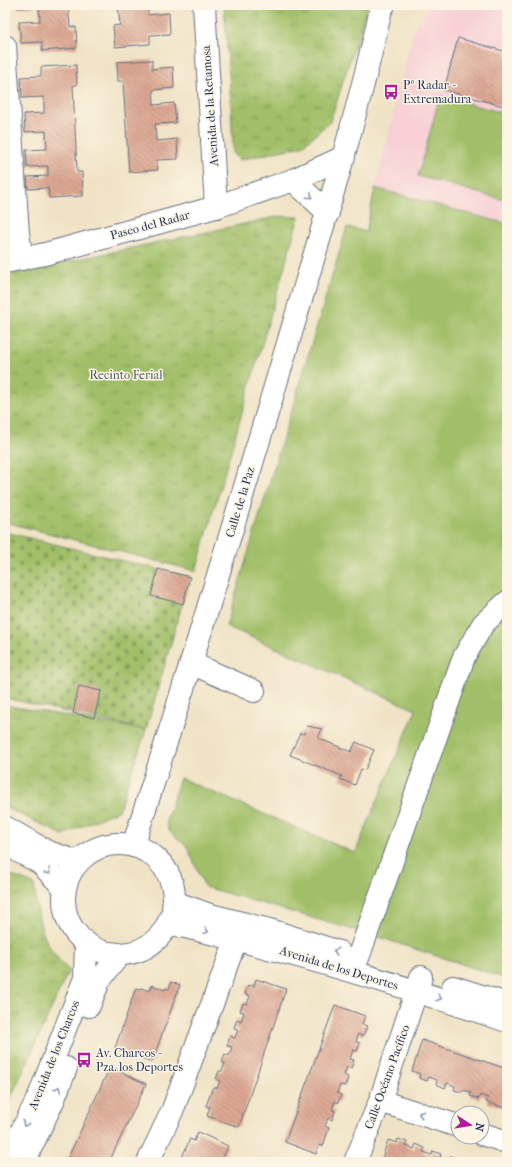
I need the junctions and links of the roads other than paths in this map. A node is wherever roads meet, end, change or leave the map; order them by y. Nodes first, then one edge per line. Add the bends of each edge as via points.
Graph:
1 (204, 5) edge
2 (384, 5) edge
3 (5, 46) edge
4 (344, 157) junction
5 (293, 180) junction
6 (216, 207) junction
7 (328, 213) junction
8 (13, 261) edge
9 (507, 602) edge
10 (191, 663) junction
11 (254, 691) dead end
12 (5, 827) edge
13 (5, 844) edge
14 (133, 846) junction
15 (78, 862) junction
16 (65, 889) junction
17 (171, 912) junction
18 (236, 940) junction
19 (86, 943) junction
20 (120, 954) junction
21 (358, 958) junction
22 (419, 984) junction
23 (507, 1004) edge
24 (507, 1021) edge
25 (380, 1101) junction
26 (450, 1123) edge
27 (490, 1137) edge
28 (507, 1142) edge
29 (6, 1162) edge
30 (24, 1162) edge
31 (148, 1162) edge
32 (355, 1162) edge

1 - 6 street, Avenida de la Retamosa
2 - 4 street
3 - 8 street via 18,233
4 - 5 street, Paseo del Radar
4 - 7 street, Calle de la Paz
5 - 6 street, Paseo del Radar
5 -> 7 street
6 - 8 street, Paseo del Radar
7 - 10 street, Calle de la Paz
9 - 21 street via 482,624 464,658
10 - 11 street
10 - 14 street, Calle de la Paz
12 - 15 street via 48,852
13 -> 16 street via 40,863
14 - 15 street via 113,844 95,850
14 - 17 street via 148,852 161,863 173,891
15 - 16 street
16 - 19 street via 64,900 69,922
17 -> 18 street, Avenida de los Deportes
17 - 20 street via 162,933 153,942 140,950
21 -> 17 street, Avenida de los Deportes via 273,931 210,915
18 - 22 street, Avenida de los Deportes
18 - 31 street via 173,1109
19 - 20 street via 101,951
19 -> 29 street, Avenida de los Charcos via 86,978 39,1096
30 -> 20 street, Avenida de los Charcos via 53,1101 98,981
21 - 22 street, Avenida de los Deportes
22 - 23 street, Avenida de los Deportes
22 -> 24 street, Avenida de los Deportes
22 - 25 street, Calle Océano Pacífico
26 -> 25 street
25 - 32 street, Calle Océano Pacífico
27 - 28 street

